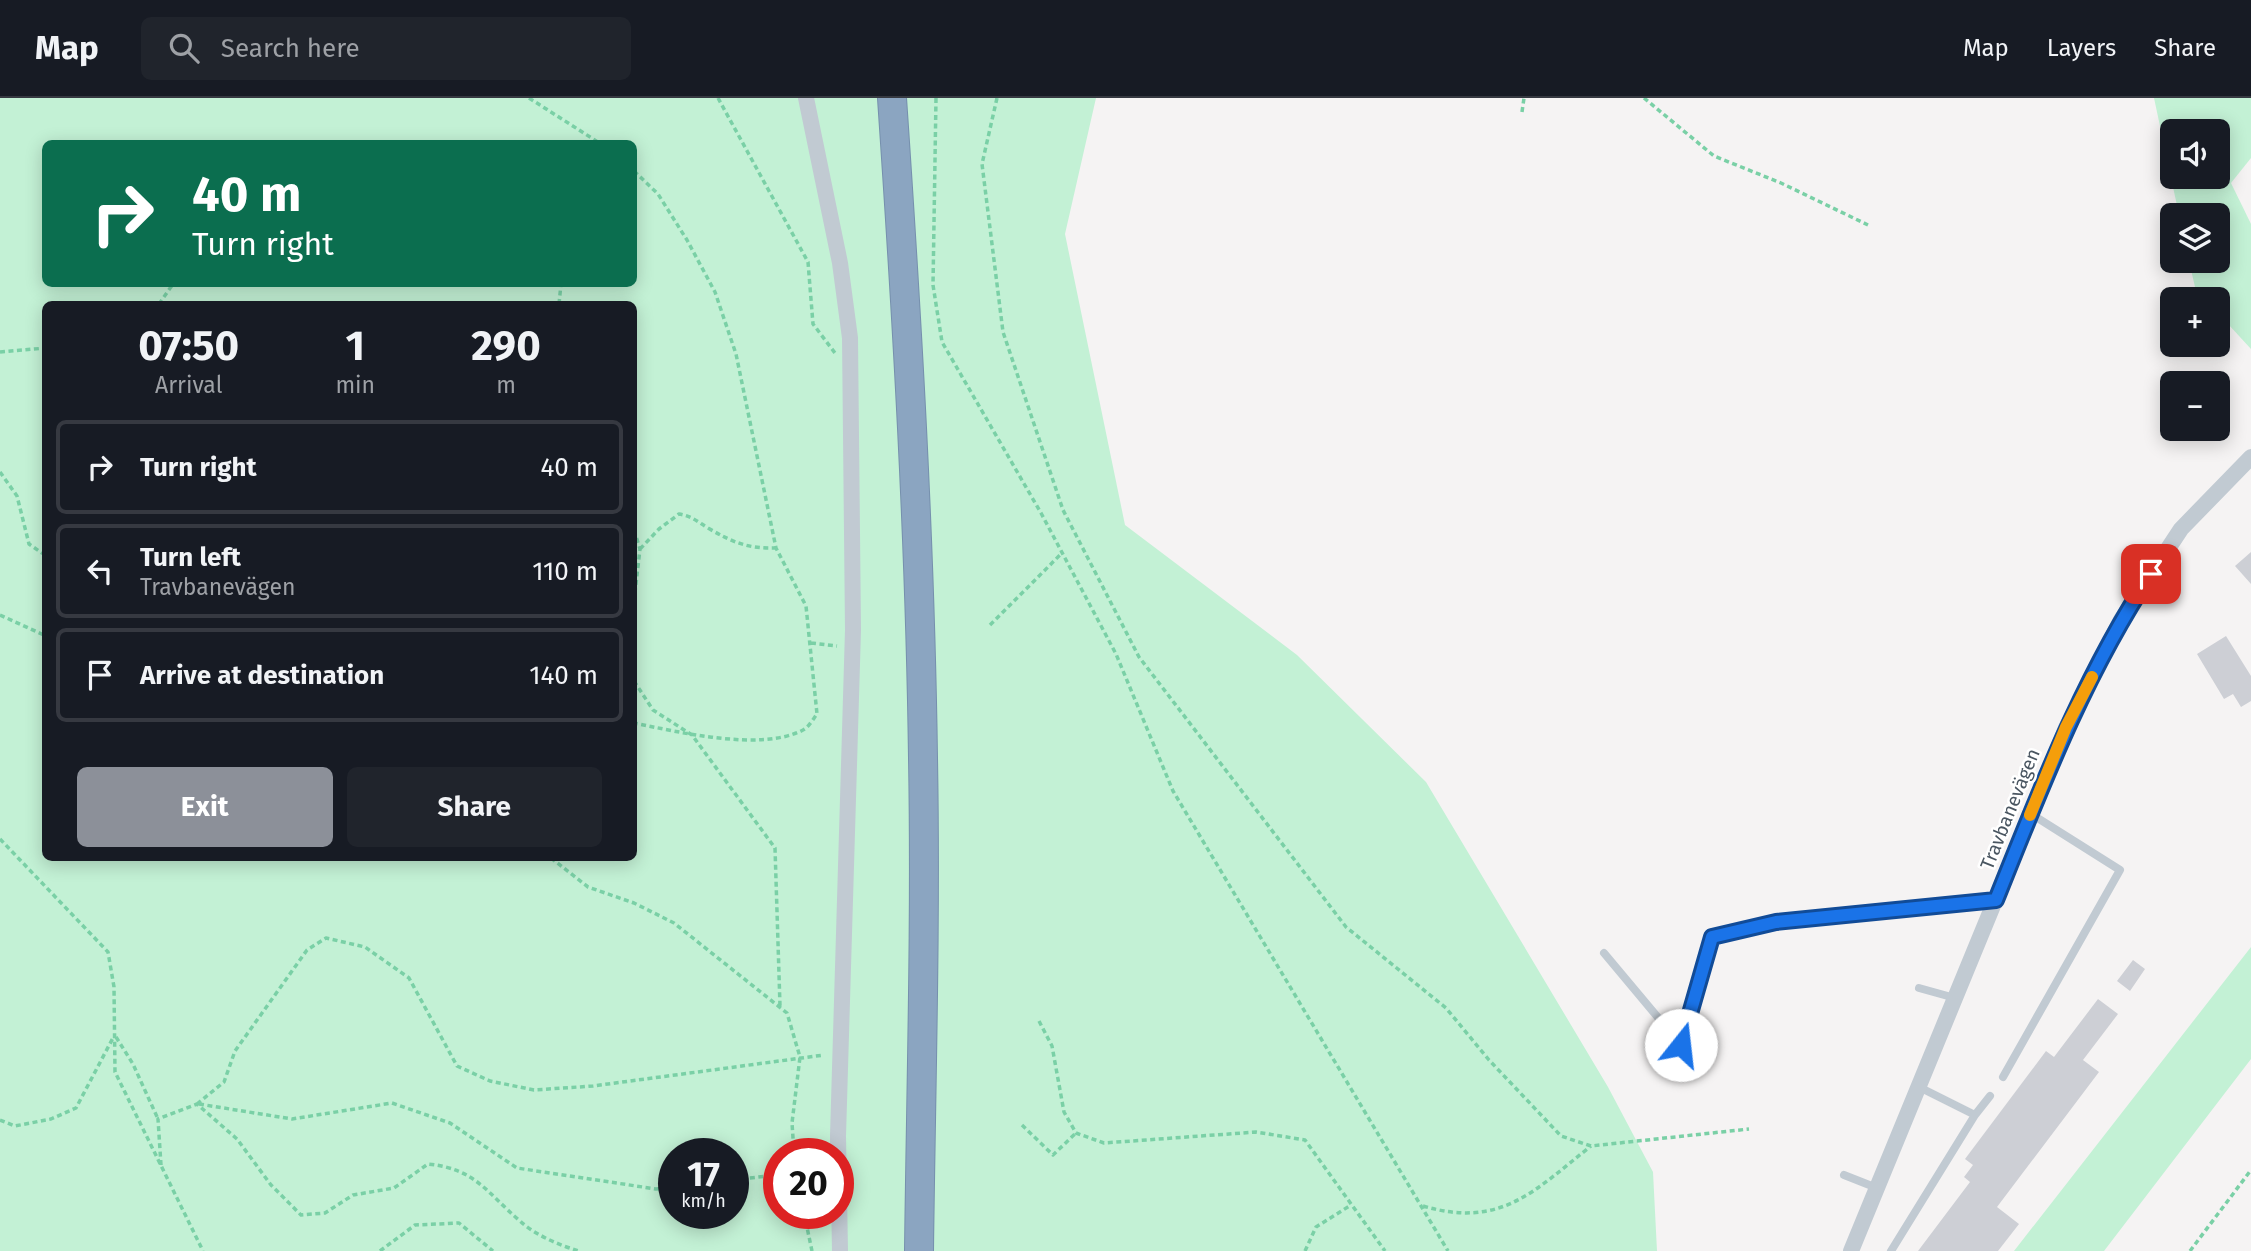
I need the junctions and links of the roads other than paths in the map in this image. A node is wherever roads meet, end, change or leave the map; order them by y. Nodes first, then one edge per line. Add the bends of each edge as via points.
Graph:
1 (806, 98) edge
2 (892, 98) edge
3 (911, 98) edge
4 (2251, 457) edge
5 (2031, 814) junction
6 (1996, 900) junction
7 (1604, 953) dead end
8 (1919, 988) dead end
9 (1955, 998) junction
10 (2003, 1077) dead end
11 (1919, 1087) junction
12 (1990, 1096) dead end
13 (1975, 1115) junction
14 (1844, 1175) dead end
15 (1877, 1188) junction
16 (840, 1251) edge
17 (919, 1251) edge
18 (937, 1251) edge
19 (1851, 1251) edge
20 (1891, 1251) edge

1 - 16 street via 840,263 850,338 852,648 840,1053
2 - 17 highway via 918,525 925,982
3 - 18 highway via 925,312 937,635 941,981
4 - 5 street, Travbanevägen via 2181,529 2121,620 2066,727
5 - 6 street, Travbanevägen
5 - 10 lane via 2120,870
6 - 7 lane via 1776,922 1712,937 1681,1045
6 - 9 street, Travbanevägen
8 - 9 lane
9 - 11 street, Travbanevägen
11 - 13 lane
11 - 15 street, Travbanevägen
12 - 13 lane
13 - 20 lane
14 - 15 lane
15 - 19 street, Travbanevägen

